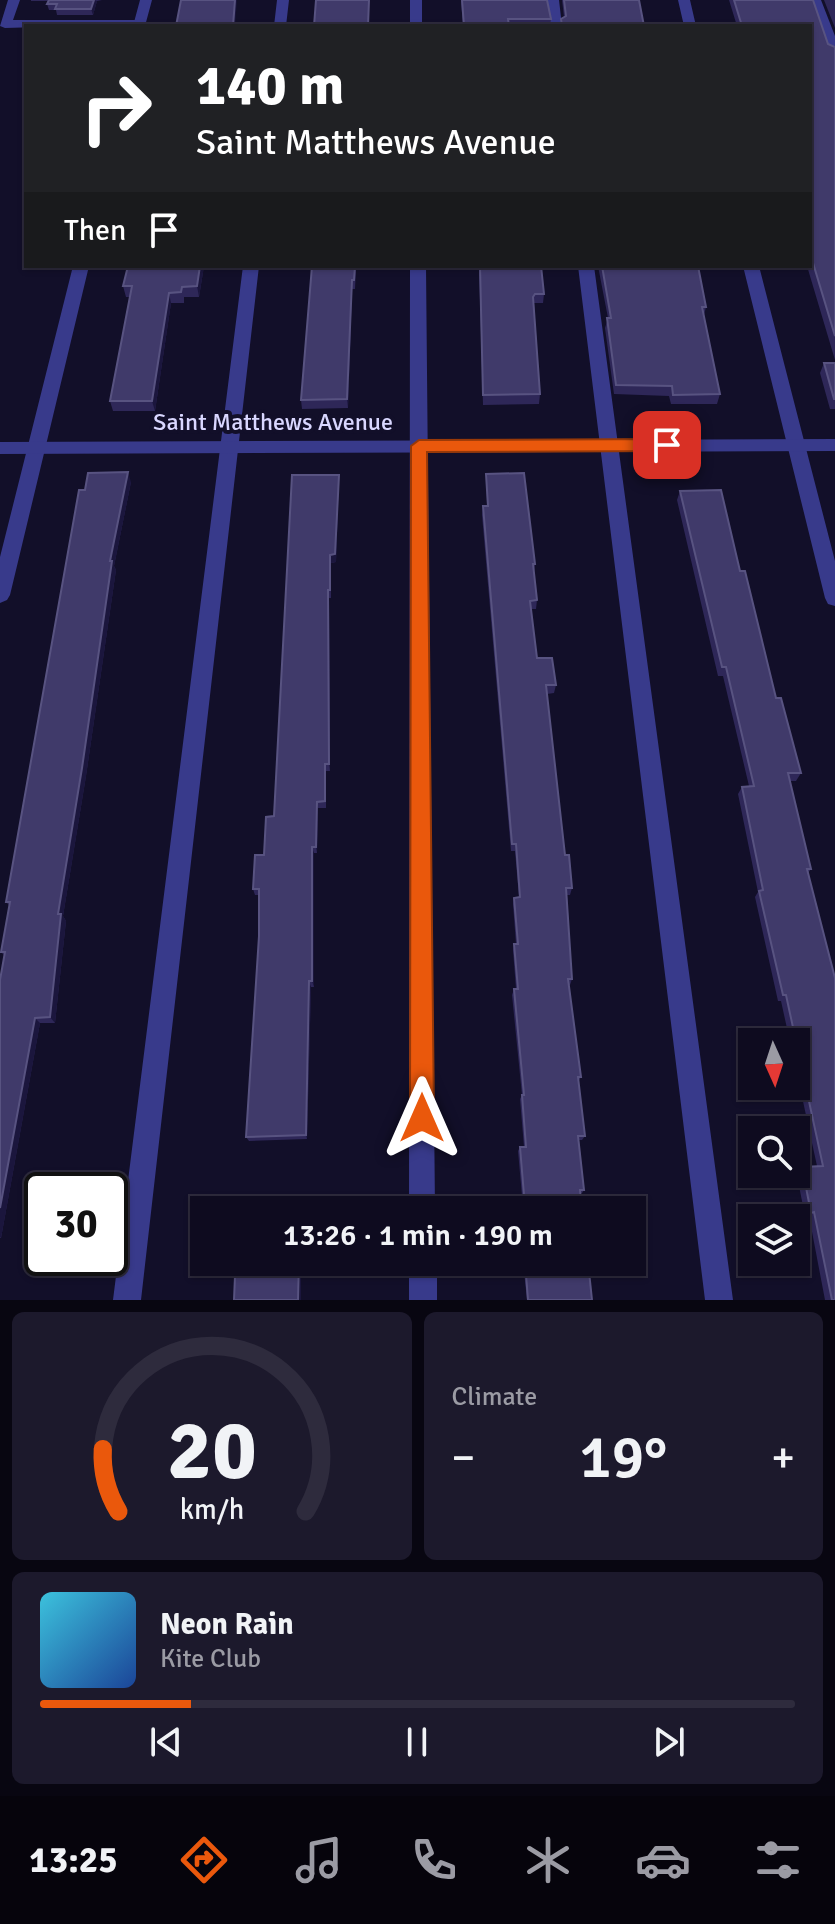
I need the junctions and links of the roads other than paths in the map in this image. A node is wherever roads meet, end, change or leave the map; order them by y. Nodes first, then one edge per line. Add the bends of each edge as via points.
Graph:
1 (14, 0) edge
2 (146, 0) edge
3 (283, 0) edge
4 (416, 0) edge
5 (553, 0) edge
6 (684, 0) edge
7 (815, 0) edge
8 (24, 24) edge
9 (139, 24) edge
10 (280, 24) edge
11 (416, 24) edge
12 (556, 24) edge
13 (690, 24) edge
14 (835, 53) edge
15 (81, 268) edge
16 (251, 268) edge
17 (418, 268) edge
18 (586, 268) edge
19 (752, 268) edge
20 (609, 445) junction
21 (796, 445) junction
22 (835, 445) edge
23 (229, 446) junction
24 (419, 446) junction
25 (0, 448) edge
26 (36, 448) junction
27 (0, 595) edge
28 (835, 598) edge
29 (422, 1196) edge
30 (423, 1276) edge
31 (127, 1300) edge
32 (423, 1300) edge
33 (719, 1300) edge

1 - 8 street via 5,24
2 - 9 street
3 - 10 street
4 - 11 street
5 - 12 street
6 - 13 street
7 - 14 street
15 - 26 street
16 - 23 street
17 - 24 street
18 - 20 street
19 - 21 street
20 - 21 street, Saint Matthews Avenue
20 - 24 street, Saint Matthews Avenue
20 - 33 street
21 - 22 street, Saint Matthews Avenue
21 - 28 street
23 - 24 street, Saint Matthews Avenue
23 - 26 street, Saint Matthews Avenue
23 - 31 street
24 - 29 street
25 - 26 street, Saint Matthews Avenue
26 - 27 street
30 - 32 street

